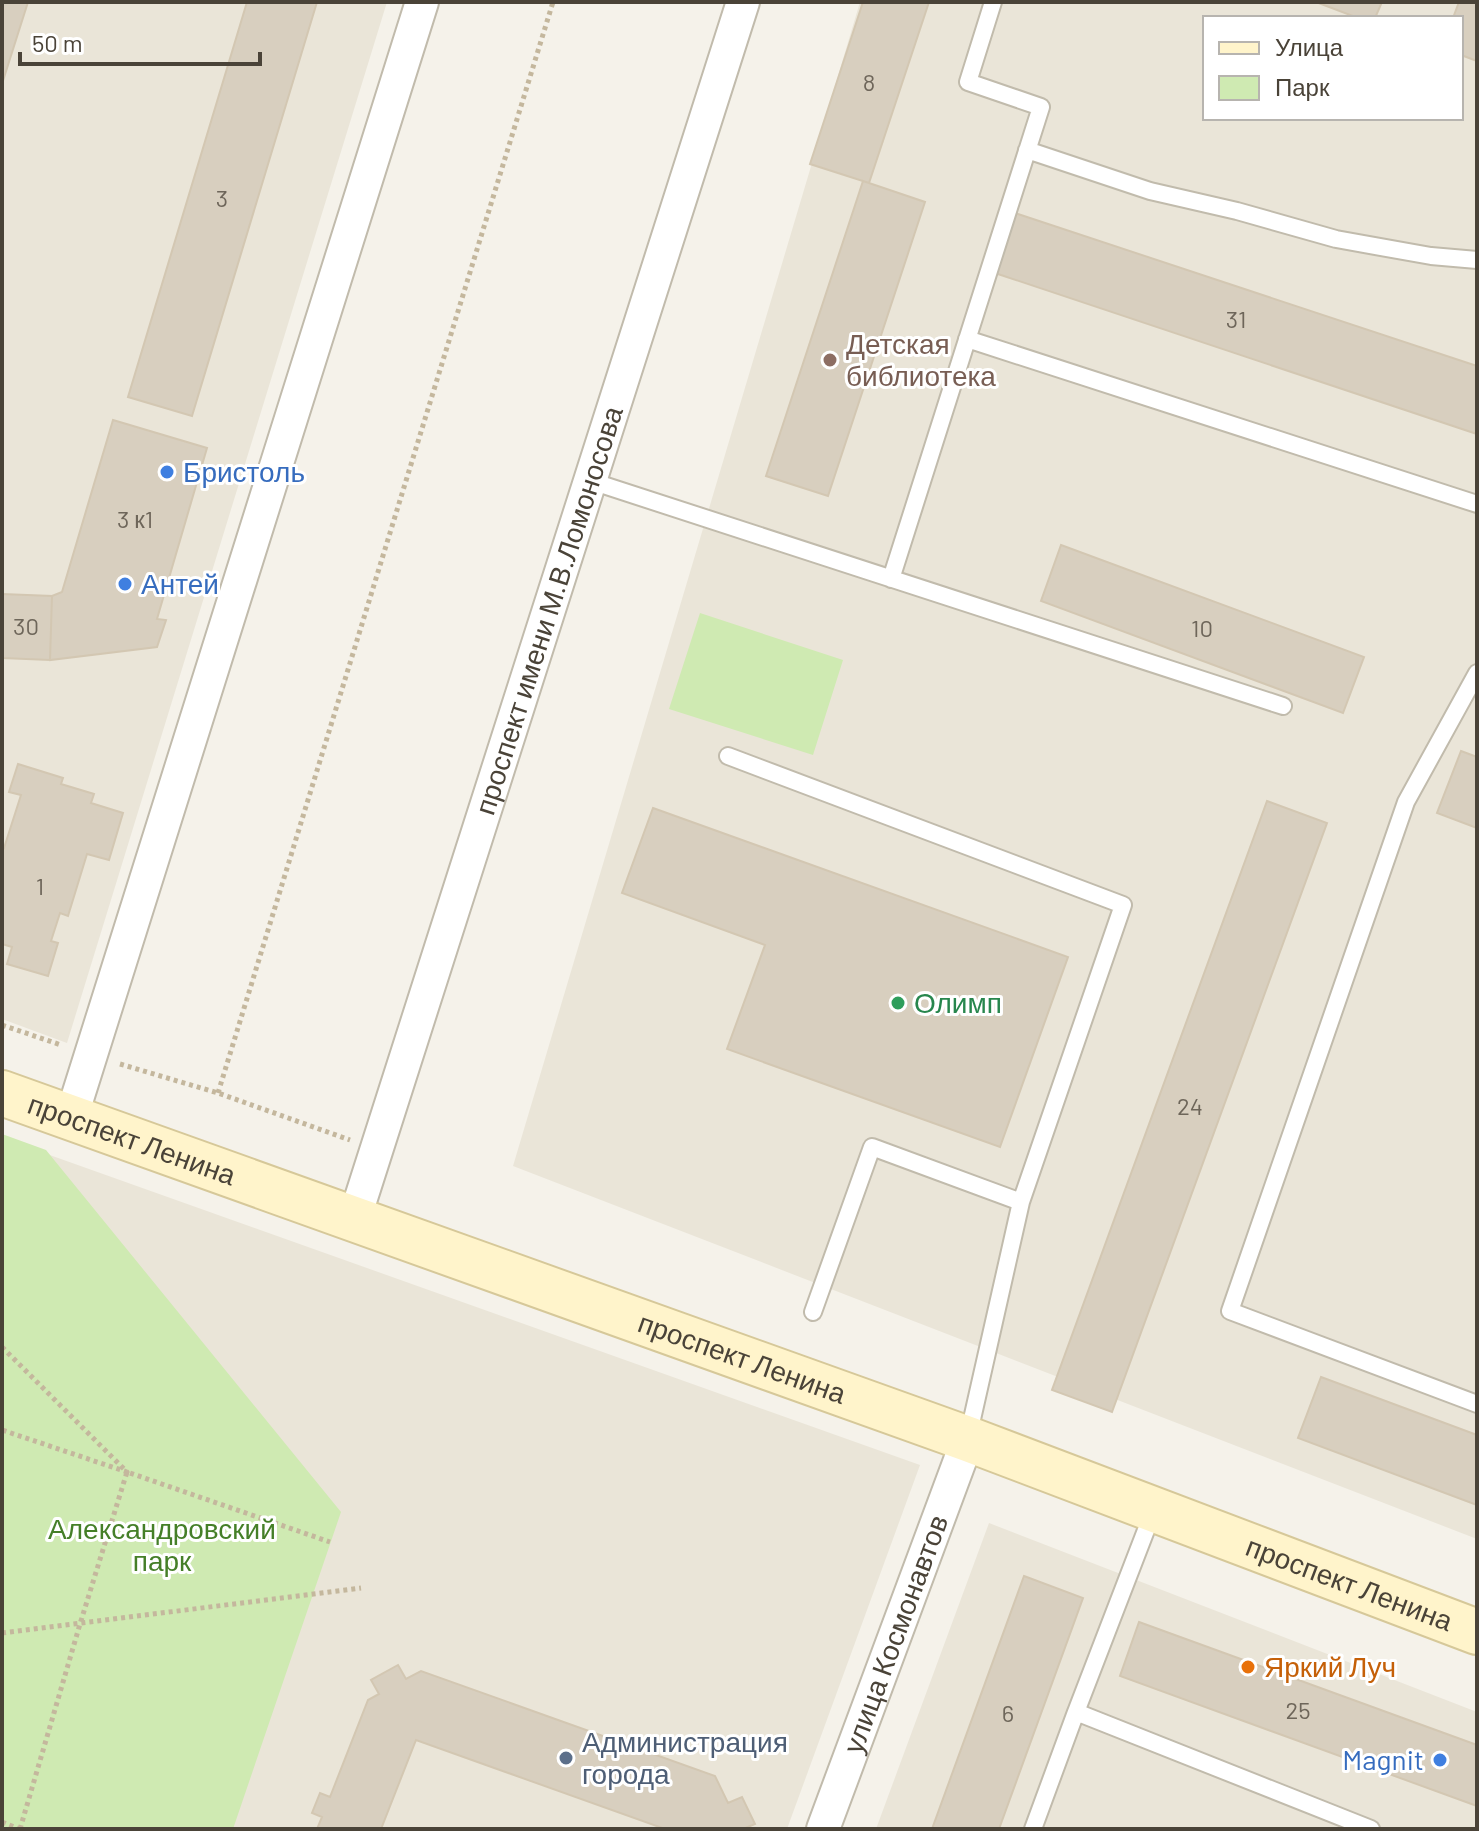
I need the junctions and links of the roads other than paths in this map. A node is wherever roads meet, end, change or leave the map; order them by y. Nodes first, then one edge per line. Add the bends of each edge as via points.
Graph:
1 (422, 2) edge
2 (743, 2) edge
3 (993, 2) edge
4 (1027, 150) junction
5 (1477, 260) edge
6 (967, 339) junction
7 (591, 481) junction
8 (1477, 504) edge
9 (891, 579) junction
10 (1477, 673) edge
11 (1283, 706) dead end
12 (728, 756) dead end
13 (2, 1093) edge
14 (71, 1118) junction
15 (1021, 1202) junction
16 (354, 1220) junction
17 (813, 1312) dead end
18 (1477, 1404) edge
19 (968, 1439) junction
20 (1154, 1509) junction
21 (1477, 1632) edge
22 (1076, 1712) junction
23 (823, 1829) edge
24 (1033, 1829) edge
25 (1371, 1829) edge

1 - 14 street
2 - 7 street, проспект имени М.В.Ломоносова
3 - 4 lane via 968,82 1041,107
4 - 5 lane via 1150,191 1336,239
4 - 6 lane
6 - 8 lane
6 - 9 lane
7 - 9 lane
7 - 16 street, проспект имени М.В.Ломоносова
9 - 11 lane
10 - 18 lane via 1406,802 1230,1311
12 - 15 lane via 1123,905
13 - 14 street, проспект Ленина
14 - 16 street, проспект Ленина
15 - 17 lane via 872,1147
15 - 19 lane
16 - 19 street, проспект Ленина
19 - 20 street, проспект Ленина
19 - 23 street, улица Космонавтов
20 - 21 street, проспект Ленина
20 - 22 lane
22 - 24 lane
22 - 25 lane

